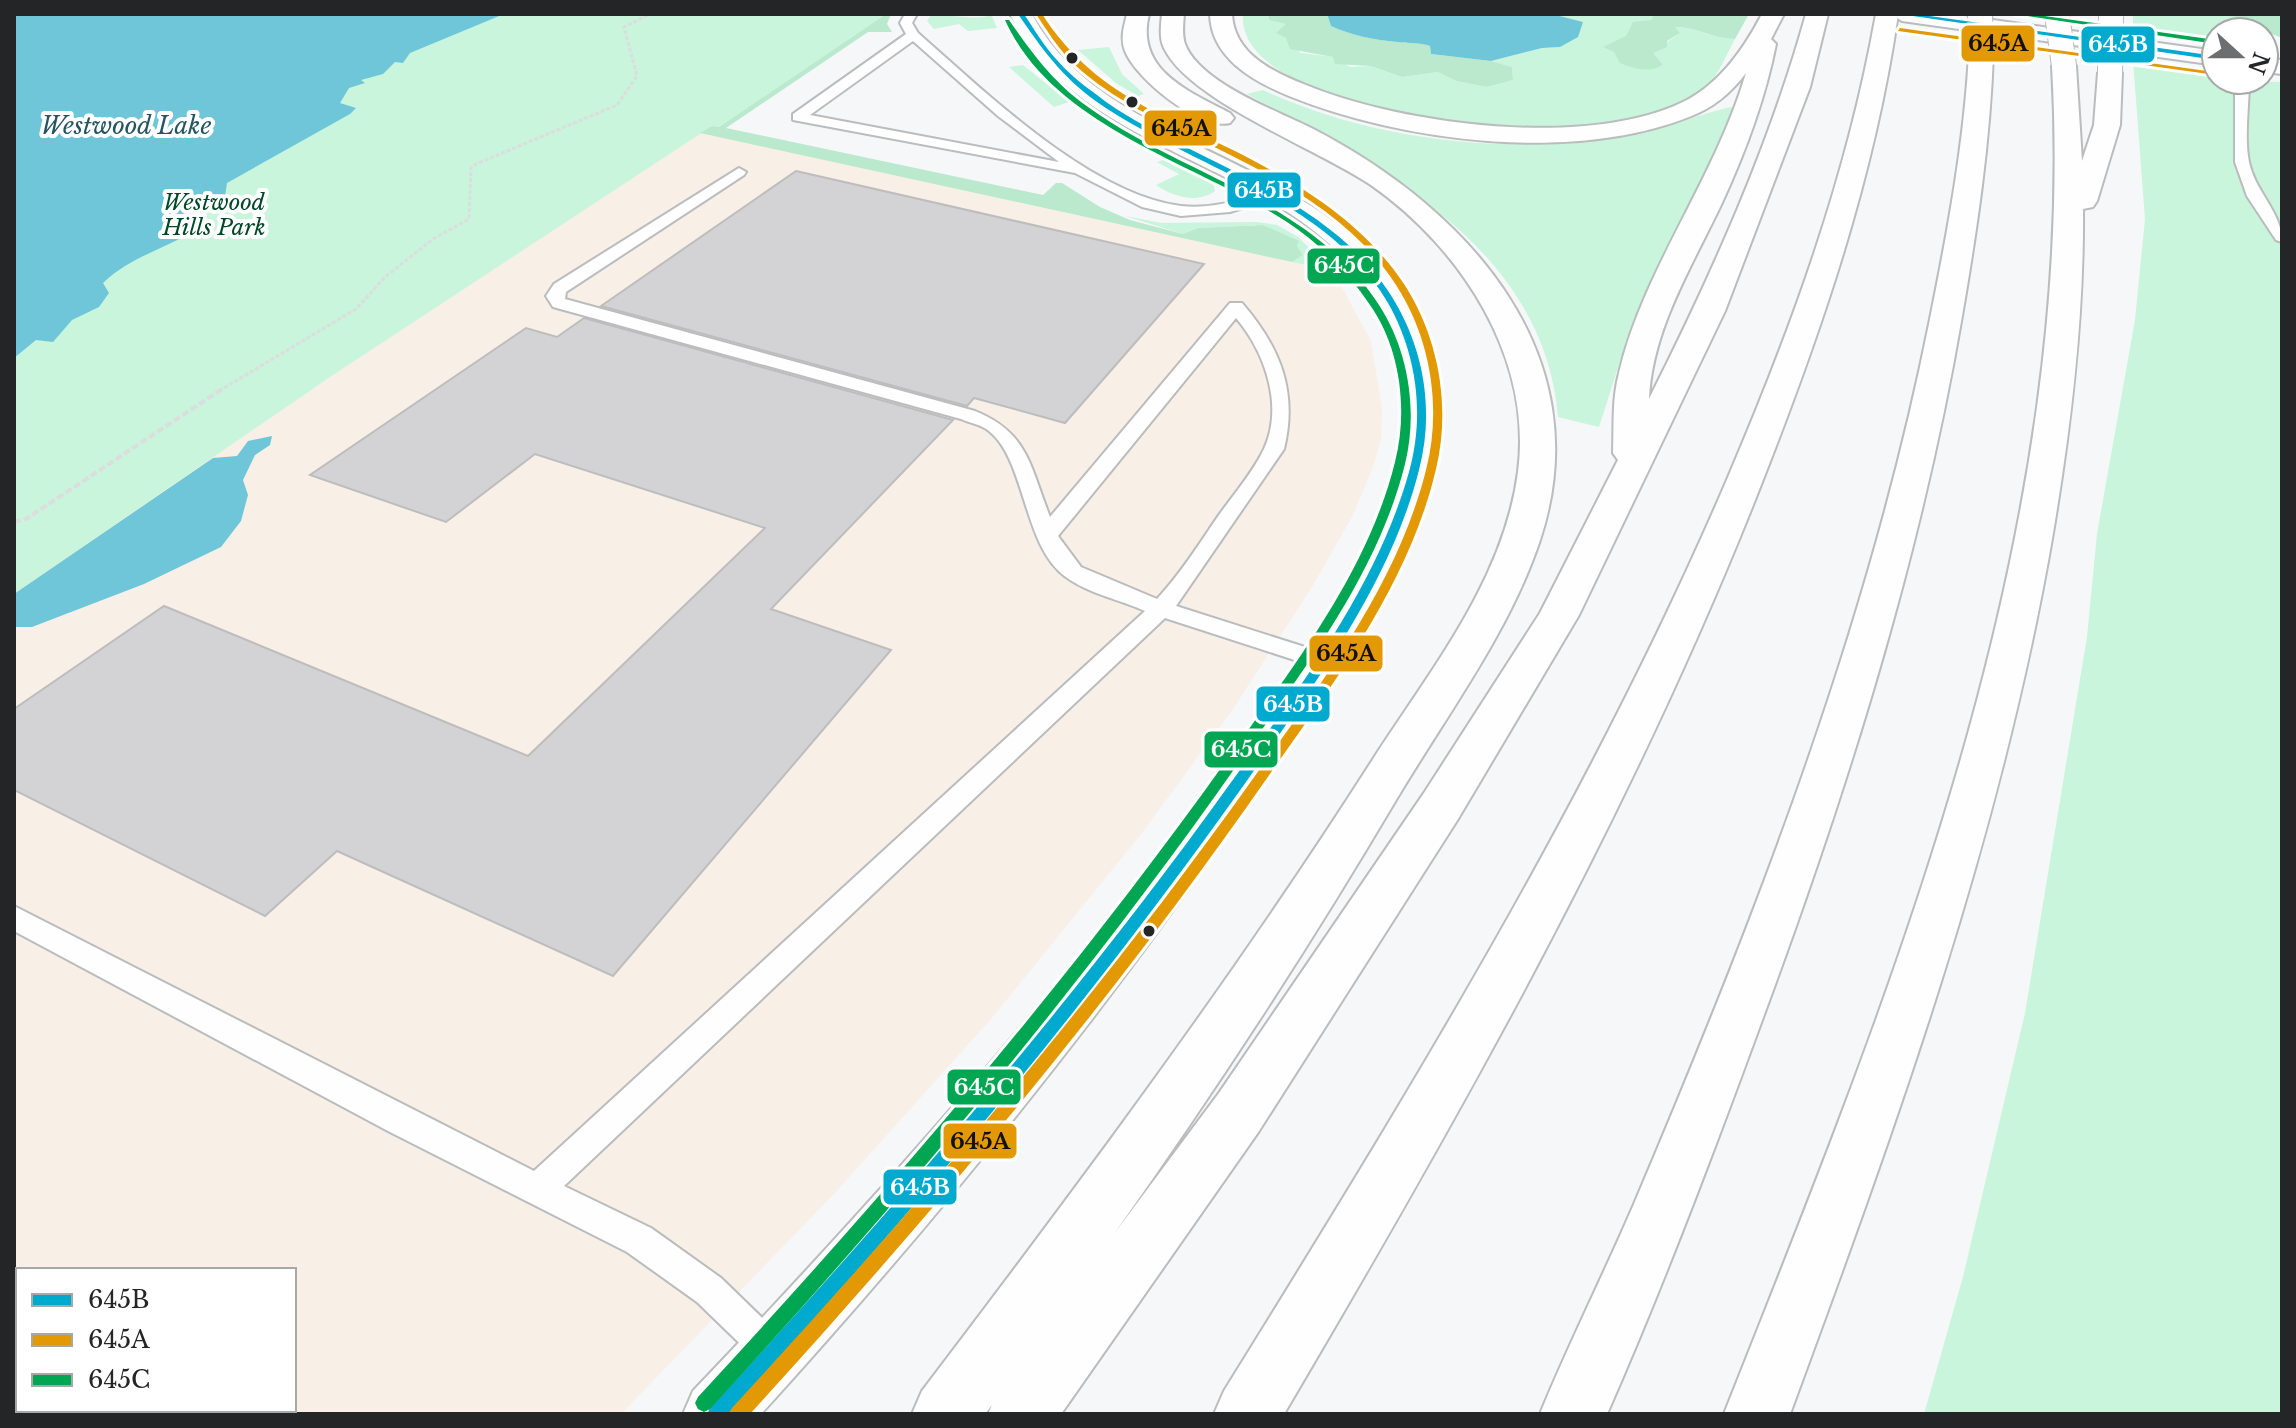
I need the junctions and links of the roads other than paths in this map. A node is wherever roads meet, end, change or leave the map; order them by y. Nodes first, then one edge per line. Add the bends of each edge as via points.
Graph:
1 (911, 14) edge
2 (1021, 14) edge
3 (1138, 14) edge
4 (1173, 14) edge
5 (1221, 14) edge
6 (2057, 14) edge
7 (2111, 15) edge
8 (1793, 20) edge
9 (1891, 22) edge
10 (1980, 34) edge
11 (913, 35) junction
12 (2200, 56) edge
13 (2242, 96) edge
14 (739, 172) dead end
15 (1087, 172) junction
16 (1277, 195) junction
17 (2282, 237) edge
18 (2069, 245) junction
19 (1493, 297) junction
20 (1047, 535) junction
21 (1161, 609) junction
22 (1319, 660) junction
23 (14, 918) edge
24 (538, 1189) junction
25 (774, 1353) junction
26 (716, 1414) edge
27 (945, 1414) edge
28 (1021, 1414) edge
29 (1247, 1414) edge
30 (1573, 1414) edge
31 (1757, 1414) edge

1 - 11 lane via 906,23
2 - 16 main road via 1040,52 1059,72 1139,122
3 - 19 main road via 1131,29 1133,43 1164,85 1365,193
4 - 19 main road via 1176,50 1203,78 1407,199 1475,264
5 - 8 main road via 1223,33 1238,55 1261,74 1315,99 1402,123 1506,134 1635,124 1703,101
6 - 18 main road, bridge via 2071,137
7 - 18 main road, bridge via 2107,125
8 - 28 main road via 1798,87 1709,311 1559,615 1441,806 1239,1112
9 - 12 main road
9 - 29 main road via 1826,264 1769,421 1691,608 1519,950
10 - 30 main road via 1975,146 1939,371 1917,469 1846,713 1723,1053
11 - 15 lane via 1033,139
11 - 15 lane via 798,117
13 - 17 lane via 2242,162 2255,196
14 - 20 lane via 554,296 559,303 995,426 1011,443
15 - 16 lane via 1144,202 1182,211 1237,207
16 - 22 main road via 1358,255 1409,337 1420,379 1423,415 1415,469 1387,539
18 - 31 main road via 2064,330 2039,510 2015,641 1986,757 1937,919
19 - 27 main road via 1524,366 1537,468 1529,511 1479,625 1256,984
20 - 21 lane via 1073,572
20 - 21 lane via 1236,307 1271,352 1283,402 1282,427 1274,449
21 - 22 lane
21 - 24 lane
22 - 25 main road via 1239,783 1090,983
23 - 24 lane
24 - 25 lane via 639,1240 709,1290
25 - 26 main road

